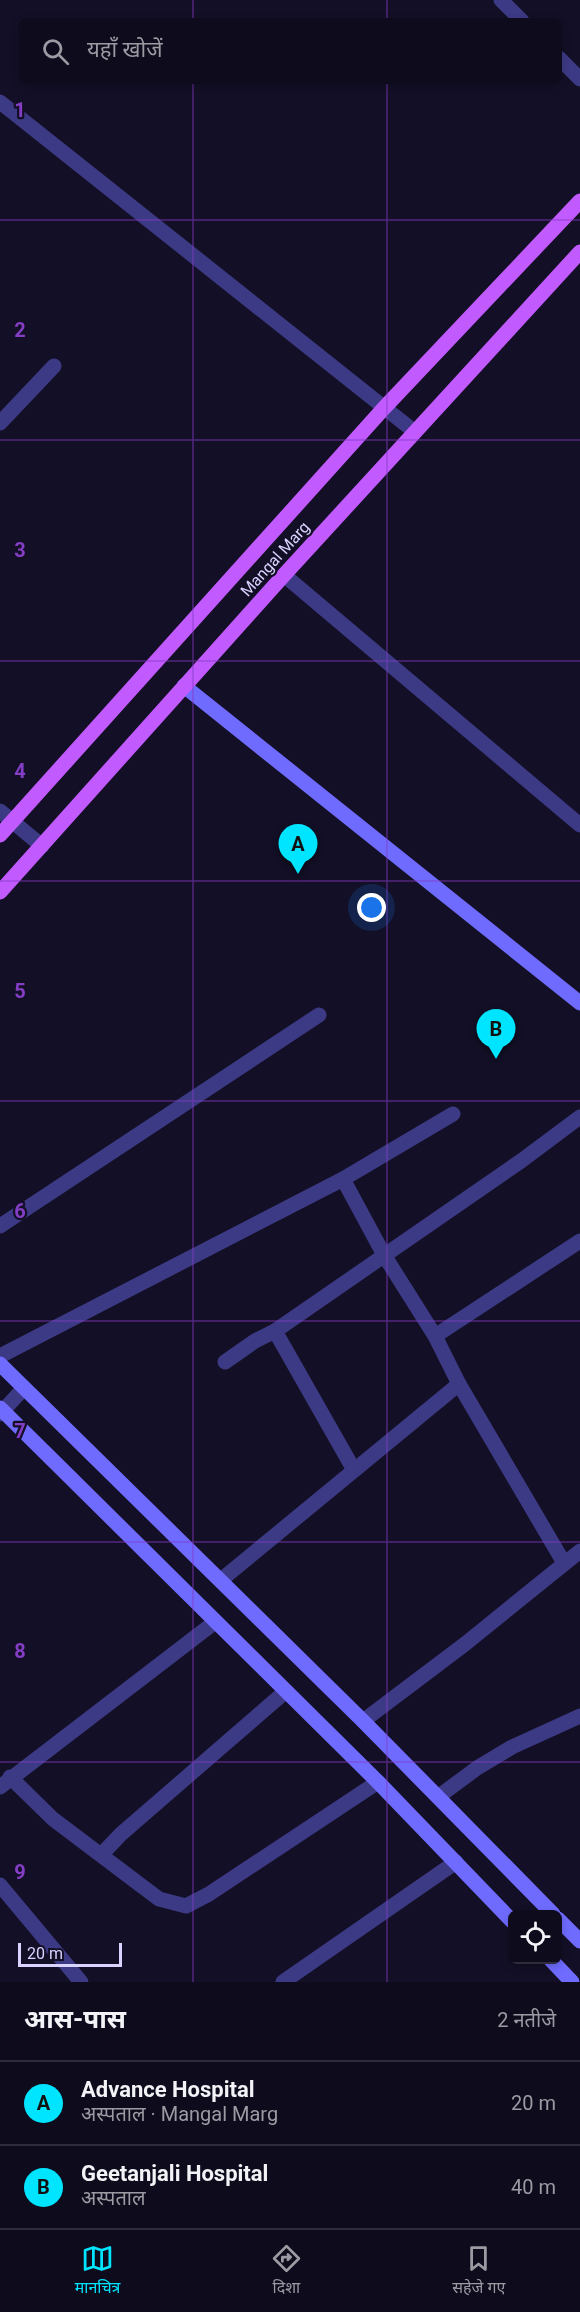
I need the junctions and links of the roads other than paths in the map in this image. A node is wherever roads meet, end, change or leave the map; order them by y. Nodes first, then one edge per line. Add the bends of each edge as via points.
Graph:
1 (501, 0) edge
2 (519, 18) edge
3 (562, 61) edge
4 (580, 79) edge
5 (0, 102) edge
6 (580, 201) edge
7 (580, 252) edge
8 (54, 366) dead end
9 (384, 408) junction
10 (0, 423) edge
11 (415, 432) junction
12 (284, 575) junction
13 (184, 686) junction
14 (0, 811) edge
15 (12, 821) junction
16 (580, 825) edge
17 (0, 835) edge
18 (42, 846) junction
19 (0, 892) edge
20 (580, 1003) edge
21 (319, 1015) dead end
22 (453, 1114) dead end
23 (580, 1117) edge
24 (343, 1179) junction
25 (0, 1227) edge
26 (580, 1241) edge
27 (384, 1255) junction
28 (275, 1331) junction
29 (435, 1336) junction
30 (0, 1356) edge
31 (225, 1362) dead end
32 (0, 1364) edge
33 (459, 1384) junction
34 (24, 1388) junction
35 (1, 1411) edge
36 (354, 1470) junction
37 (580, 1551) edge
38 (564, 1563) junction
39 (221, 1580) junction
40 (215, 1622) junction
41 (286, 1691) junction
42 (580, 1716) edge
43 (363, 1721) junction
44 (5, 1782) edge
45 (378, 1782) junction
46 (438, 1797) junction
47 (101, 1855) junction
48 (456, 1862) junction
49 (0, 1885) edge
50 (550, 1910) edge
51 (508, 1916) edge
52 (562, 1923) edge
53 (580, 1941) edge
54 (555, 1964) edge
55 (81, 1982) edge
56 (283, 1982) edge
57 (572, 1982) edge

1 - 2 street
3 - 4 street
5 - 9 street
6 - 9 main road, Mangal Marg
7 - 11 main road, Mangal Marg
8 - 10 street
9 - 11 street
9 - 15 main road, Mangal Marg
11 - 12 main road, Mangal Marg
12 - 13 main road, Mangal Marg
12 - 16 street
13 - 18 main road, Mangal Marg
13 - 20 main road
14 - 15 street
15 - 17 main road, Mangal Marg
15 - 18 street
18 - 19 main road, Mangal Marg
21 - 25 street
22 - 24 street
23 - 27 street
24 - 27 street
24 - 30 street
26 - 29 street
27 - 28 street
27 - 29 street
28 - 31 street
28 - 36 street
29 - 33 street
32 - 34 main road
33 - 36 street
33 - 38 street
34 - 35 street
34 - 39 main road
35 - 40 main road
36 - 39 street
37 - 38 street
38 - 43 street
39 - 43 main road
40 - 41 main road
40 - 44 street
41 - 45 main road
41 - 47 street
42 - 46 street via 512,1748
43 - 46 main road
44 - 47 street
45 - 47 street via 186,1906 159,1899
45 - 48 main road
46 - 50 main road
48 - 51 main road
48 - 56 street
49 - 55 street
52 - 53 main road
54 - 57 main road

